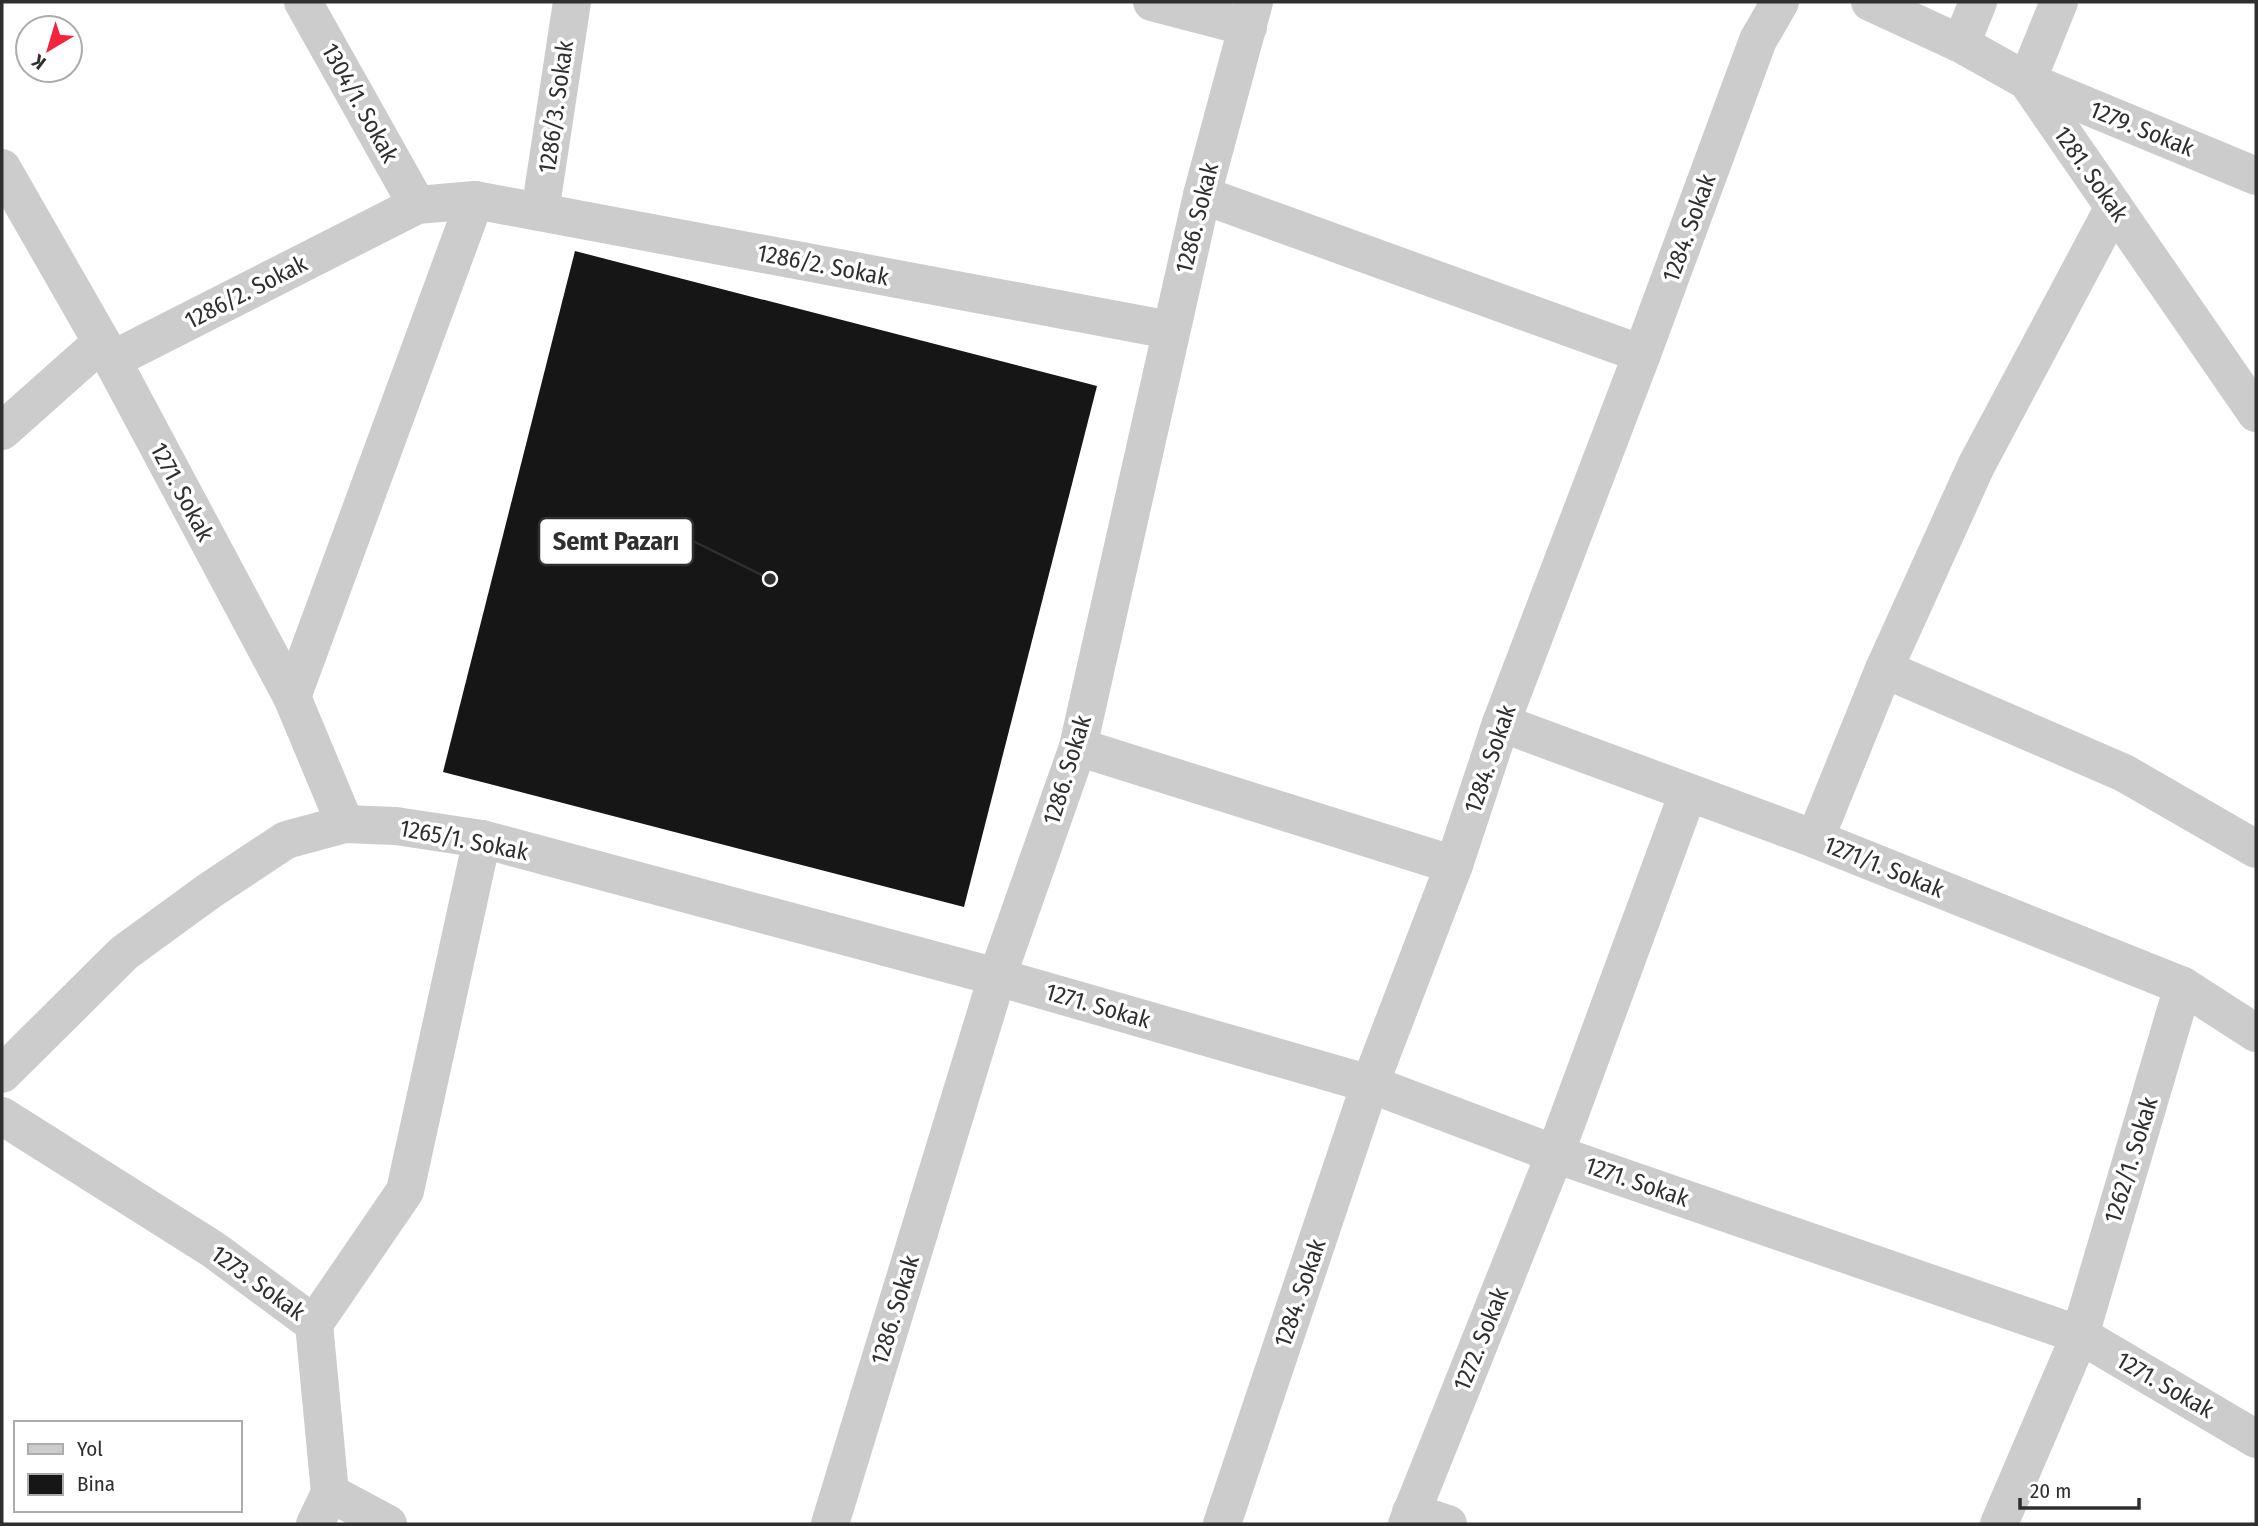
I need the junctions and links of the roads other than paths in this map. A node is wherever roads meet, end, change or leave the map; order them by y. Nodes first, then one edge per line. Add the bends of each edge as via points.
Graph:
1 (303, 2) edge
2 (572, 2) edge
3 (1152, 2) edge
4 (1780, 2) edge
5 (1870, 2) edge
6 (1978, 2) edge
7 (2059, 2) edge
8 (1251, 14) edge
9 (1961, 44) junction
10 (2027, 81) junction
11 (2, 168) edge
12 (2256, 176) edge
13 (1202, 195) junction
14 (475, 200) junction
15 (417, 205) junction
16 (2114, 207) junction
17 (540, 212) junction
18 (1170, 330) junction
19 (106, 352) junction
20 (1642, 354) junction
21 (2256, 413) edge
22 (2, 431) edge
23 (1884, 669) junction
24 (292, 697) junction
25 (1501, 723) junction
26 (1078, 747) junction
27 (1688, 793) junction
28 (345, 824) junction
29 (482, 839) junction
30 (1815, 839) junction
31 (2256, 849) edge
32 (1454, 865) junction
33 (997, 977) junction
34 (2183, 986) junction
35 (2256, 1033) edge
36 (2, 1074) edge
37 (1370, 1084) junction
38 (2, 1116) edge
39 (1555, 1154) junction
40 (314, 1324) junction
41 (2080, 1335) junction
42 (2256, 1439) edge
43 (323, 1509) edge
44 (1409, 1518) edge
45 (388, 1524) edge
46 (830, 1524) edge
47 (1222, 1524) edge
48 (1448, 1524) edge
49 (1999, 1524) edge

1 - 15 street, 1304/1. Sokak
2 - 17 street, 1286/3. Sokak
3 - 8 street
4 - 20 street, 1284. Sokak via 1758,40
5 - 9 street, 1281. Sokak
6 - 9 street
7 - 10 street
8 - 13 street, 1286. Sokak
9 - 10 street, 1281. Sokak
10 - 12 street, 1279. Sokak
10 - 16 street, 1281. Sokak
11 - 19 street, 1271. Sokak
13 - 18 street, 1286. Sokak
13 - 20 street
14 - 15 street, 1286/2. Sokak
14 - 17 street, 1286/2. Sokak
14 - 24 street
15 - 19 street, 1286/2. Sokak
16 - 21 street, 1281. Sokak
16 - 23 street via 1976,466
17 - 18 street, 1286/2. Sokak
18 - 26 street, 1286. Sokak
19 - 22 street, 1286/2. Sokak
19 - 24 street, 1271. Sokak
20 - 25 street, 1284. Sokak
23 - 30 street
23 - 31 street via 2124,773
24 - 28 street, 1271. Sokak
25 - 27 street, 1271/1. Sokak
25 - 32 street, 1284. Sokak
26 - 32 street
26 - 33 street, 1286. Sokak
27 - 30 street, 1271/1. Sokak
27 - 39 street, 1272. Sokak
28 - 29 street, 1265/1. Sokak via 396,826
28 - 36 street, 1265/1. Sokak via 286,841 209,891 124,953
29 - 33 street, 1265/1. Sokak
29 - 40 street via 405,1191
30 - 34 street, 1271/1. Sokak
32 - 37 street, 1284. Sokak
33 - 37 street, 1271. Sokak
33 - 46 street, 1286. Sokak
34 - 35 street, 1271/1. Sokak
34 - 41 street, 1262/1. Sokak
37 - 39 street, 1271. Sokak
37 - 47 street, 1284. Sokak
38 - 40 street, 1273. Sokak via 214,1250
39 - 41 street, 1271. Sokak
39 - 44 street, 1272. Sokak
40 - 43 street, 1273. Sokak
41 - 42 street, 1271. Sokak
41 - 49 street, 1262/1. Sokak
43 - 45 street, 1273. Sokak
44 - 48 street

